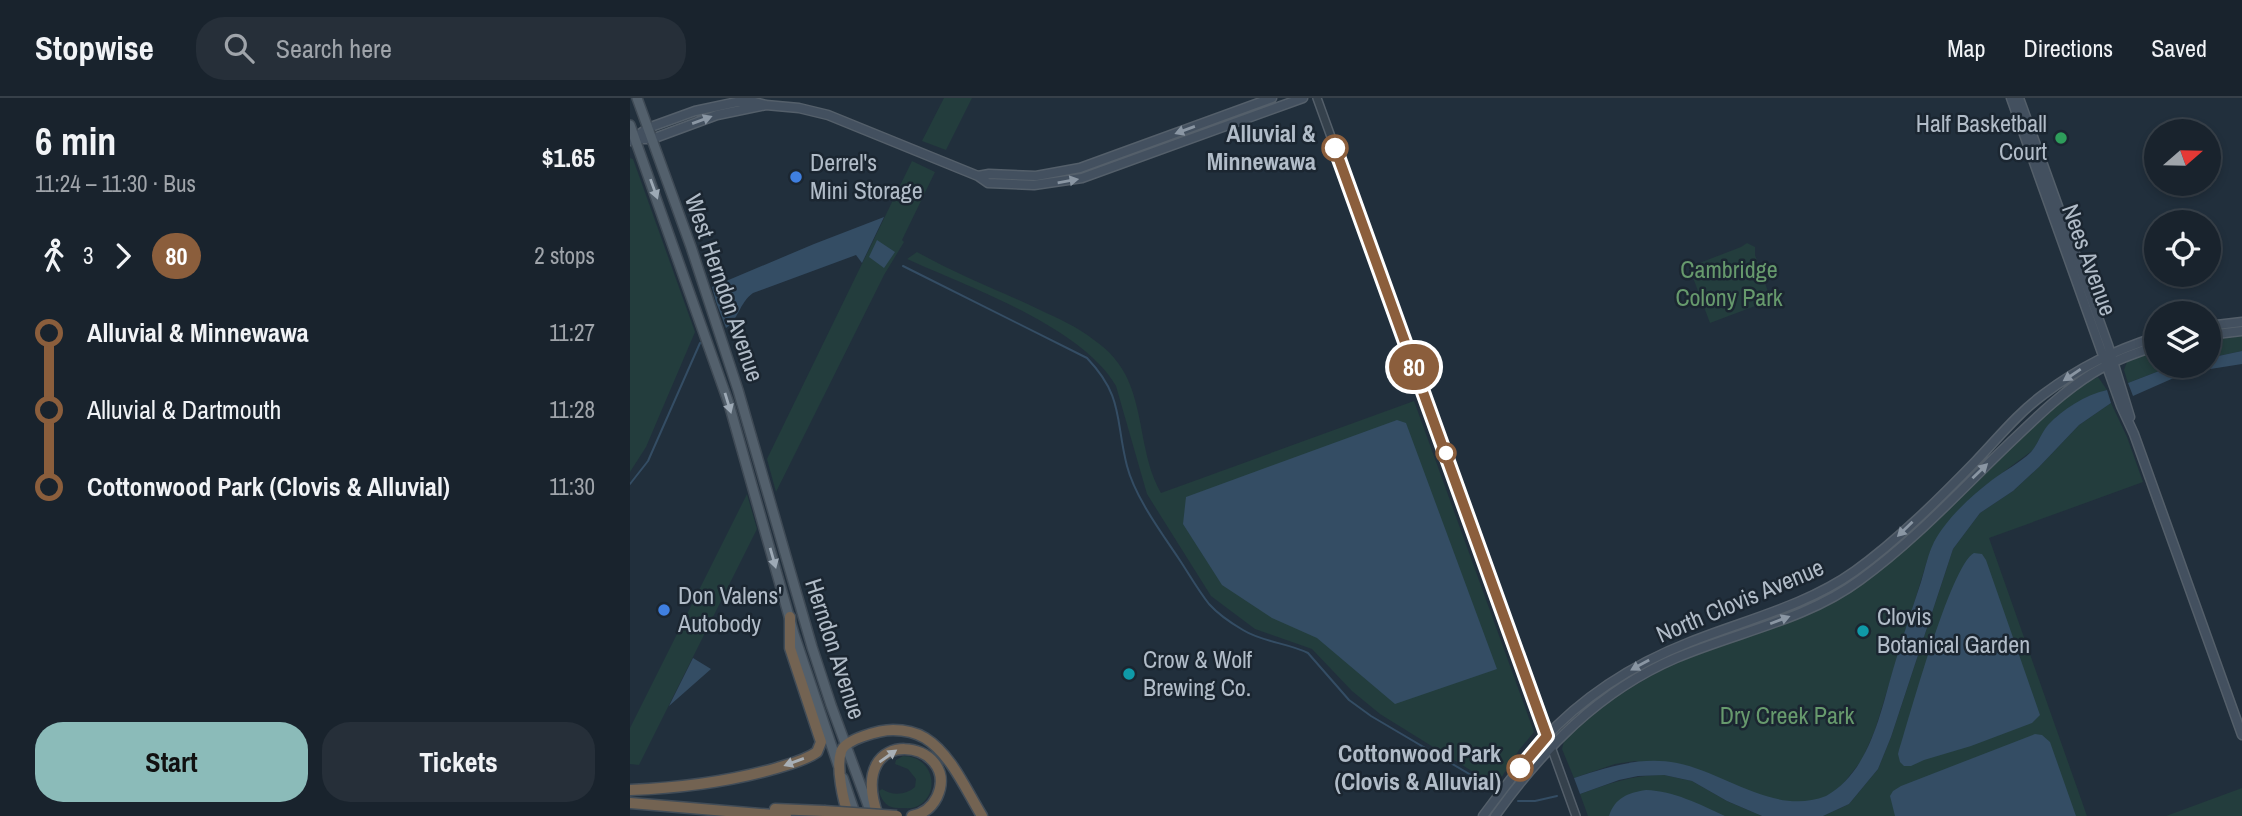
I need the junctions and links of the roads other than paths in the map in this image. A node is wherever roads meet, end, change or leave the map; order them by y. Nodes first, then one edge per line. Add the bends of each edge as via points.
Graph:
1 (637, 98) edge
2 (1272, 98) edge
3 (1303, 98) edge
4 (1317, 98) edge
5 (2011, 98) edge
6 (2019, 98) edge
7 (766, 105) junction
8 (630, 125) edge
9 (648, 128) junction
10 (652, 139) junction
11 (633, 140) edge
12 (978, 176) junction
13 (2242, 322) edge
14 (2221, 325) edge
15 (2242, 331) edge
16 (2221, 333) edge
17 (2144, 343) edge
18 (2144, 349) edge
19 (2109, 359) junction
20 (768, 492) joint
21 (755, 493) joint
22 (790, 617) junction
23 (1742, 623) junction
24 (1675, 658) junction
25 (1547, 736) junction
26 (2242, 736) edge
27 (845, 743) junction
28 (1551, 746) junction
29 (841, 772) junction
30 (631, 790) edge
31 (630, 803) edge
32 (717, 809) junction
33 (786, 816) edge
34 (849, 816) edge
35 (856, 816) edge
36 (872, 816) edge
37 (878, 816) edge
38 (897, 816) edge
39 (912, 816) edge
40 (982, 816) edge
41 (1483, 816) edge
42 (1495, 816) edge
43 (1577, 816) edge

1 - 9 main road, West Herndon Avenue
2 -> 12 main road via 1081,167 1037,176
12 -> 3 main road via 988,183 1034,185 1082,178
4 - 25 street
5 - 19 main road, Nees Avenue
6 - 19 main road, Nees Avenue
7 - 9 main road via 745,101 714,106
10 -> 7 main road via 717,115
7 - 12 main road via 828,115
8 - 11 main road, West Herndon Avenue
9 - 10 main road, West Herndon Avenue
9 - 11 main road
10 - 11 main road
10 - 20 main road, West Herndon Avenue
11 -> 21 main road, West Herndon Avenue via 708,342
13 - 14 main road
15 - 16 main road
17 - 19 main road, North Clovis Avenue
18 - 19 main road, North Clovis Avenue
19 -> 23 main road, North Clovis Avenue via 2042,396 1853,573 1809,598
24 -> 19 main road, North Clovis Avenue via 1811,608 1858,582 1898,550 2058,398
19 - 26 main road, Nees Avenue
20 - 27 main road, Herndon Avenue
21 -> 22 main road, Herndon Avenue
22 - 29 main road, Herndon Avenue
22 -> 30 highway via 790,648 821,742 817,752 741,777
23 - 24 main road via 1738,630
23 -> 25 main road, North Clovis Avenue via 1639,664 1577,707
24 - 28 main road, North Clovis Avenue via 1616,690
25 - 28 street
25 - 41 main road, North Clovis Avenue
27 - 29 highway
27 - 36 main road, Herndon Avenue
27 - 40 highway via 891,730 923,736 944,756
28 - 42 main road, North Clovis Avenue
28 - 43 street
29 - 34 highway
29 - 35 main road, Herndon Avenue
31 - 32 highway
32 - 33 highway
32 - 38 highway, bridge
37 -> 39 highway via 870,782 873,771 885,755 903,748 929,757 940,778 934,803

